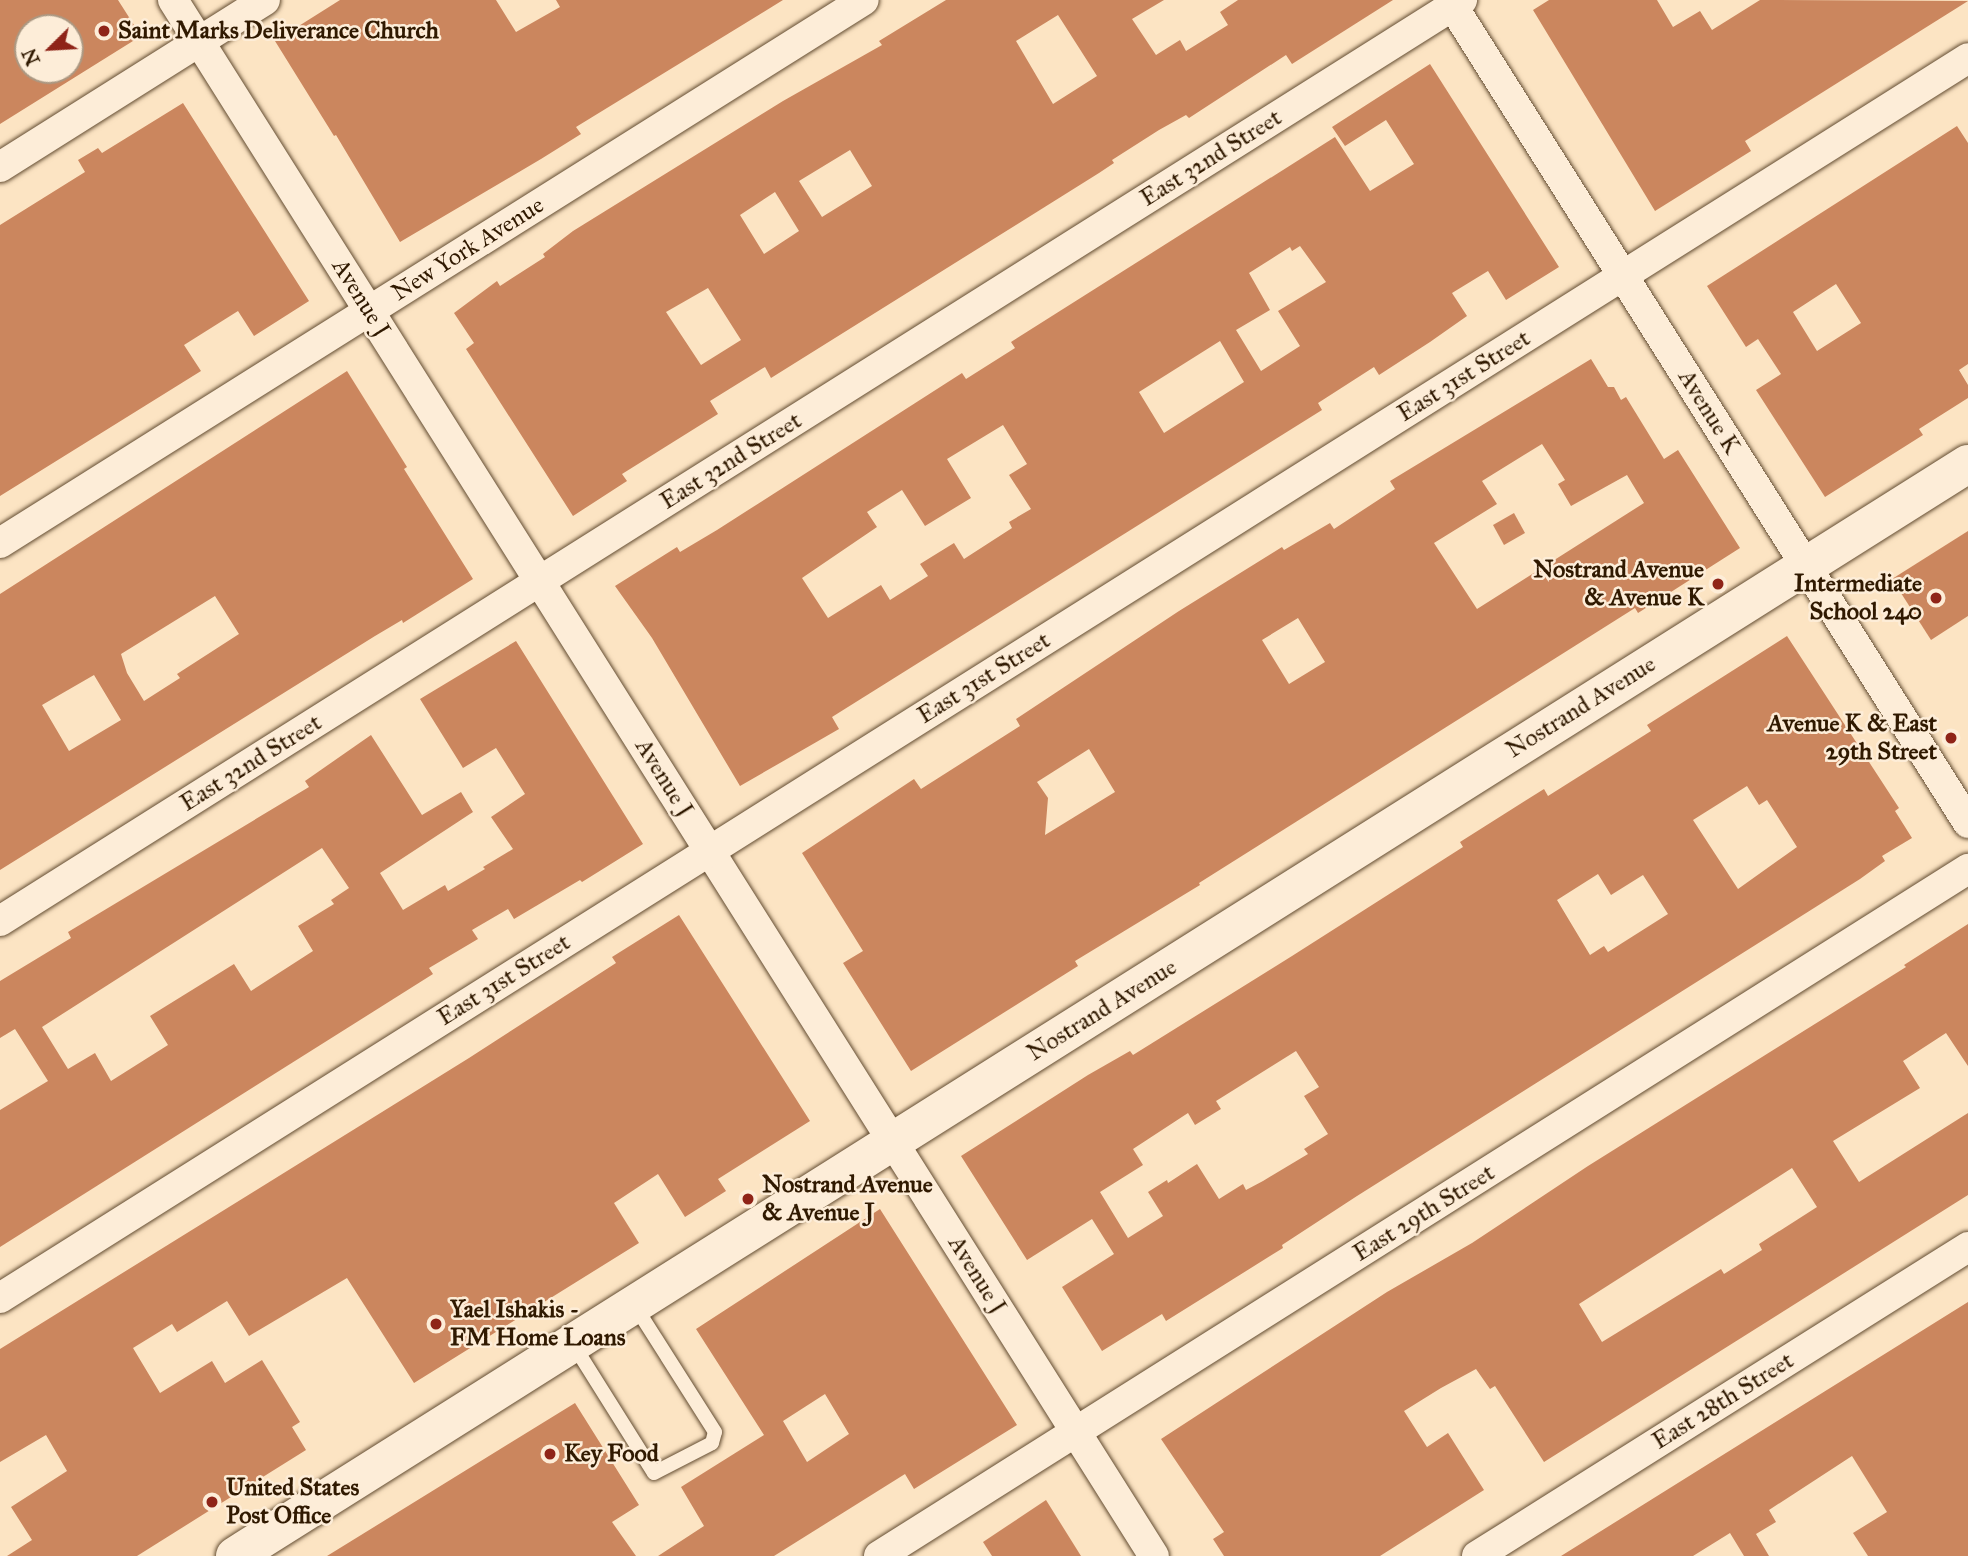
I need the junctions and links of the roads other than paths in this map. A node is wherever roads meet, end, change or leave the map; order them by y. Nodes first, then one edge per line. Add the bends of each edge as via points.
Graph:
1 (173, 0) edge
2 (265, 0) edge
3 (864, 0) edge
4 (1455, 2) edge
5 (199, 41) junction
6 (1968, 58) edge
7 (0, 167) edge
8 (1623, 276) junction
9 (369, 311) junction
10 (1968, 464) edge
11 (0, 543) edge
12 (1806, 566) junction
13 (540, 582) junction
14 (1968, 823) edge
15 (710, 851) junction
16 (1968, 869) edge
17 (0, 921) edge
18 (893, 1142) junction
19 (1968, 1247) edge
20 (0, 1298) edge
21 (635, 1305) junction
22 (573, 1343) junction
23 (1076, 1432) junction
24 (235, 1556) edge
25 (879, 1556) edge
26 (1154, 1556) edge
27 (1477, 1556) edge

1 - 5 street, Avenue J
2 - 5 street
3 - 9 street, New York Avenue
4 - 8 street, Avenue K
4 - 13 street, East 32nd Street
5 - 7 street
5 - 9 street, Avenue J
6 - 8 street, East 31st Street
8 - 12 street, Avenue K
8 - 15 street, East 31st Street
9 - 11 street, New York Avenue
9 - 13 street, Avenue J
10 - 12 main road, Nostrand Avenue
12 - 14 street, Avenue K
12 - 18 main road, Nostrand Avenue
13 - 15 street, Avenue J
13 - 17 street, East 32nd Street
15 - 18 street, Avenue J
15 - 20 street, East 31st Street
16 - 23 street, East 29th Street
18 - 21 main road, Nostrand Avenue
18 - 23 street, Avenue J
19 - 27 street, East 28th Street
21 - 22 main road, Nostrand Avenue
21 - 22 lane via 715,1432 712,1443 654,1473
22 - 24 main road, Nostrand Avenue
23 - 25 street, East 29th Street
23 - 26 street, Avenue J

